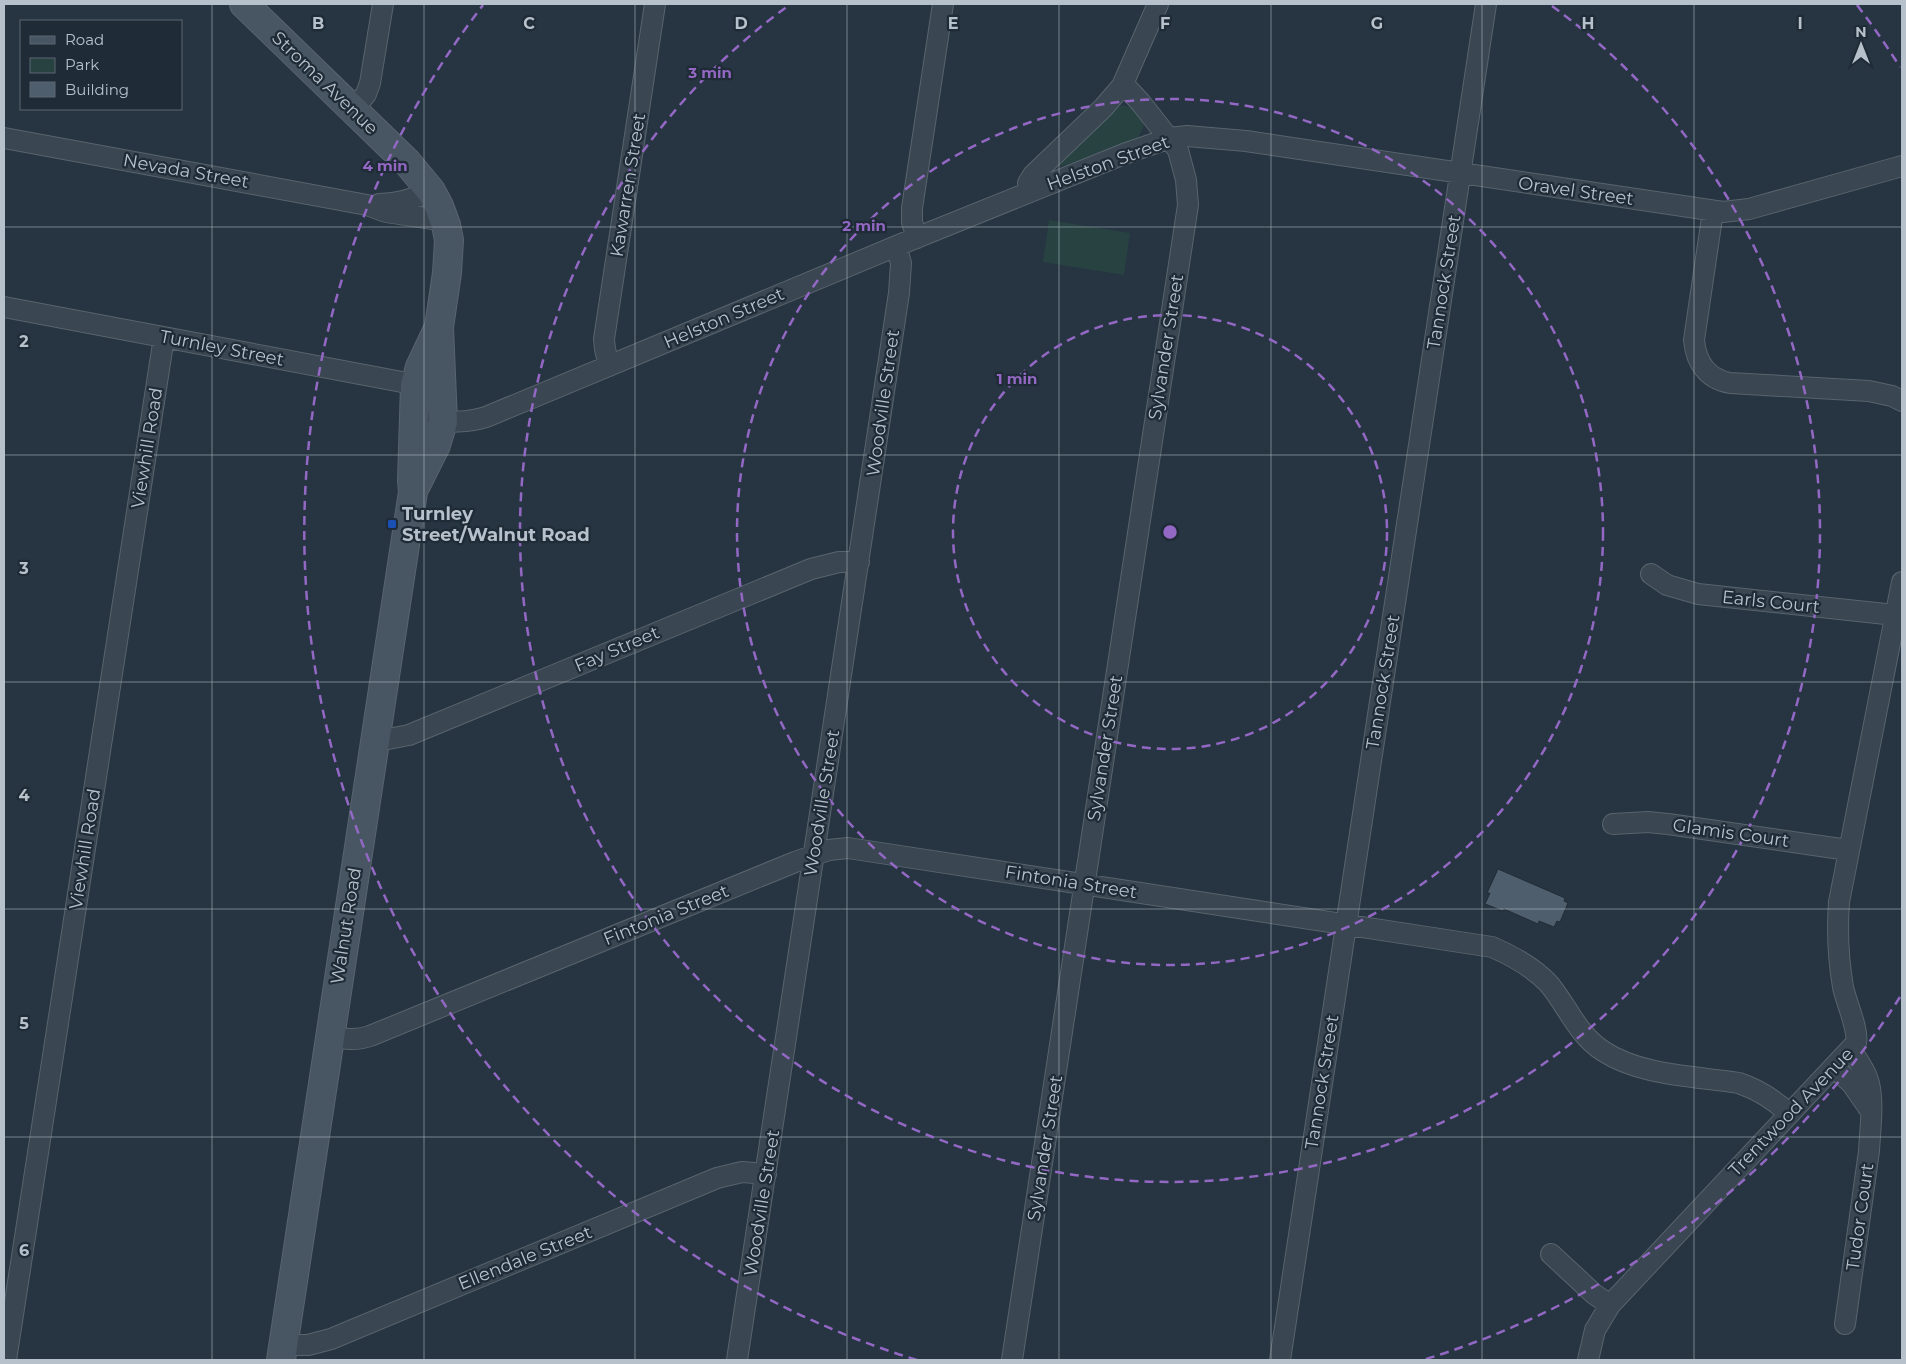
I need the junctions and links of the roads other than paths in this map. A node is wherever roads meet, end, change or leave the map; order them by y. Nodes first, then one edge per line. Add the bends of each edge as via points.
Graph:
1 (244, 4) edge
2 (383, 4) edge
3 (655, 4) edge
4 (943, 4) edge
5 (1158, 4) edge
6 (1486, 4) edge
7 (1122, 86) junction
8 (353, 110) junction
9 (4, 138) edge
10 (1170, 138) junction
11 (1246, 141) joint
12 (1902, 166) edge
13 (1460, 174) junction
14 (428, 188) junction
15 (1029, 192) junction
16 (367, 205) junction
17 (1713, 211) junction
18 (445, 221) junction
19 (917, 238) junction
20 (896, 246) junction
21 (4, 306) edge
22 (164, 337) junction
23 (609, 366) junction
24 (428, 385) junction
25 (1902, 401) edge
26 (415, 420) junction
27 (443, 422) junction
28 (413, 492) junction
29 (859, 562) junction
30 (1651, 574) dead end
31 (1902, 582) edge
32 (1895, 615) junction
33 (375, 737) junction
34 (1613, 824) dead end
35 (1848, 850) junction
36 (814, 854) junction
37 (1085, 884) junction
38 (1346, 924) junction
39 (330, 1036) junction
40 (1851, 1050) junction
41 (1835, 1068) junction
42 (1870, 1110) junction
43 (1789, 1114) junction
44 (766, 1174) junction
45 (1551, 1254) dead end
46 (1610, 1305) junction
47 (1845, 1324) dead end
48 (282, 1353) edge
49 (6, 1360) edge
50 (737, 1360) edge
51 (1012, 1360) edge
52 (1280, 1360) edge
53 (1588, 1360) edge

1 - 8 street, Stroma Avenue
2 - 8 street via 370,83
3 - 23 street, Kawarren Street via 604,339
4 - 19 street via 912,208
5 - 7 street, Helston Street
6 - 13 street, Tannock Street
7 - 10 street, Sylvander Street
7 - 15 street, Helston Street via 1033,175 1028,182
8 - 14 street, Stroma Avenue via 407,162
9 - 16 street, Nevada Street
10 - 11 street, Helston Street via 1204,136
10 - 15 street, Helston Street
10 - 37 street, Sylvander Street via 1183,163 1188,205
11 - 13 street, Oravel Street
12 - 17 street, Oravel Street via 1749,209
13 - 17 street, Oravel Street
13 - 38 street, Tannock Street
14 - 16 street, Nevada Street via 412,199
14 - 18 street, Walnut Road
15 - 19 street, Helston Street
16 - 18 street, Nevada Street via 386,212
17 - 25 street via 1694,340 1698,360 1710,375 1730,383 1869,391
18 - 24 street, Walnut Road via 449,240 447,273
19 - 20 street, Helston Street
20 - 23 street, Helston Street
20 - 29 street, Woodville Street via 901,263 899,293
21 - 22 street, Turnley Street
22 - 24 street, Turnley Street
22 - 49 street, Viewhill Road
23 - 27 street, Helston Street via 486,417
24 - 26 street, Walnut Road
24 - 27 street, Walnut Road
26 - 27 street, Helston Street
26 - 28 street, Walnut Road
27 - 28 street, Walnut Road via 436,445
28 - 33 street, Walnut Road
29 - 33 street, Fay Street via 839,562 811,569 409,736
29 - 36 street, Woodville Street
30 - 32 street, Earls Court via 1667,585 1698,594
31 - 32 street, Trentwood Avenue
32 - 35 street, Trentwood Avenue
33 - 39 street, Walnut Road
34 - 35 street, Glamis Court via 1668,824
35 - 40 street, Trentwood Avenue via 1838,902 1837,938 1843,988 1857,1036
36 - 37 street, Fintonia Street via 848,848
36 - 39 street, Fintonia Street via 359,1040
36 - 44 street, Woodville Street
37 - 38 street, Fintonia Street
37 - 51 street, Sylvander Street
38 - 43 street, Fintonia Street via 1492,947 1525,964 1549,984 1581,1032 1603,1051 1632,1066 1648,1070 1752,1087
38 - 52 street, Tannock Street
39 - 48 street, Walnut Road
40 - 41 street, Trentwood Avenue
40 - 42 street, Tudor Court via 1867,1077
41 - 42 street via 1852,1084
41 - 43 street, Trentwood Avenue
42 - 47 street, Tudor Court via 1869,1151
43 - 46 street, Trentwood Avenue
44 - 48 street, Ellendale Street via 742,1172 718,1178 331,1339
44 - 50 street, Woodville Street
45 - 46 street
46 - 53 street, Trentwood Avenue via 1595,1330

